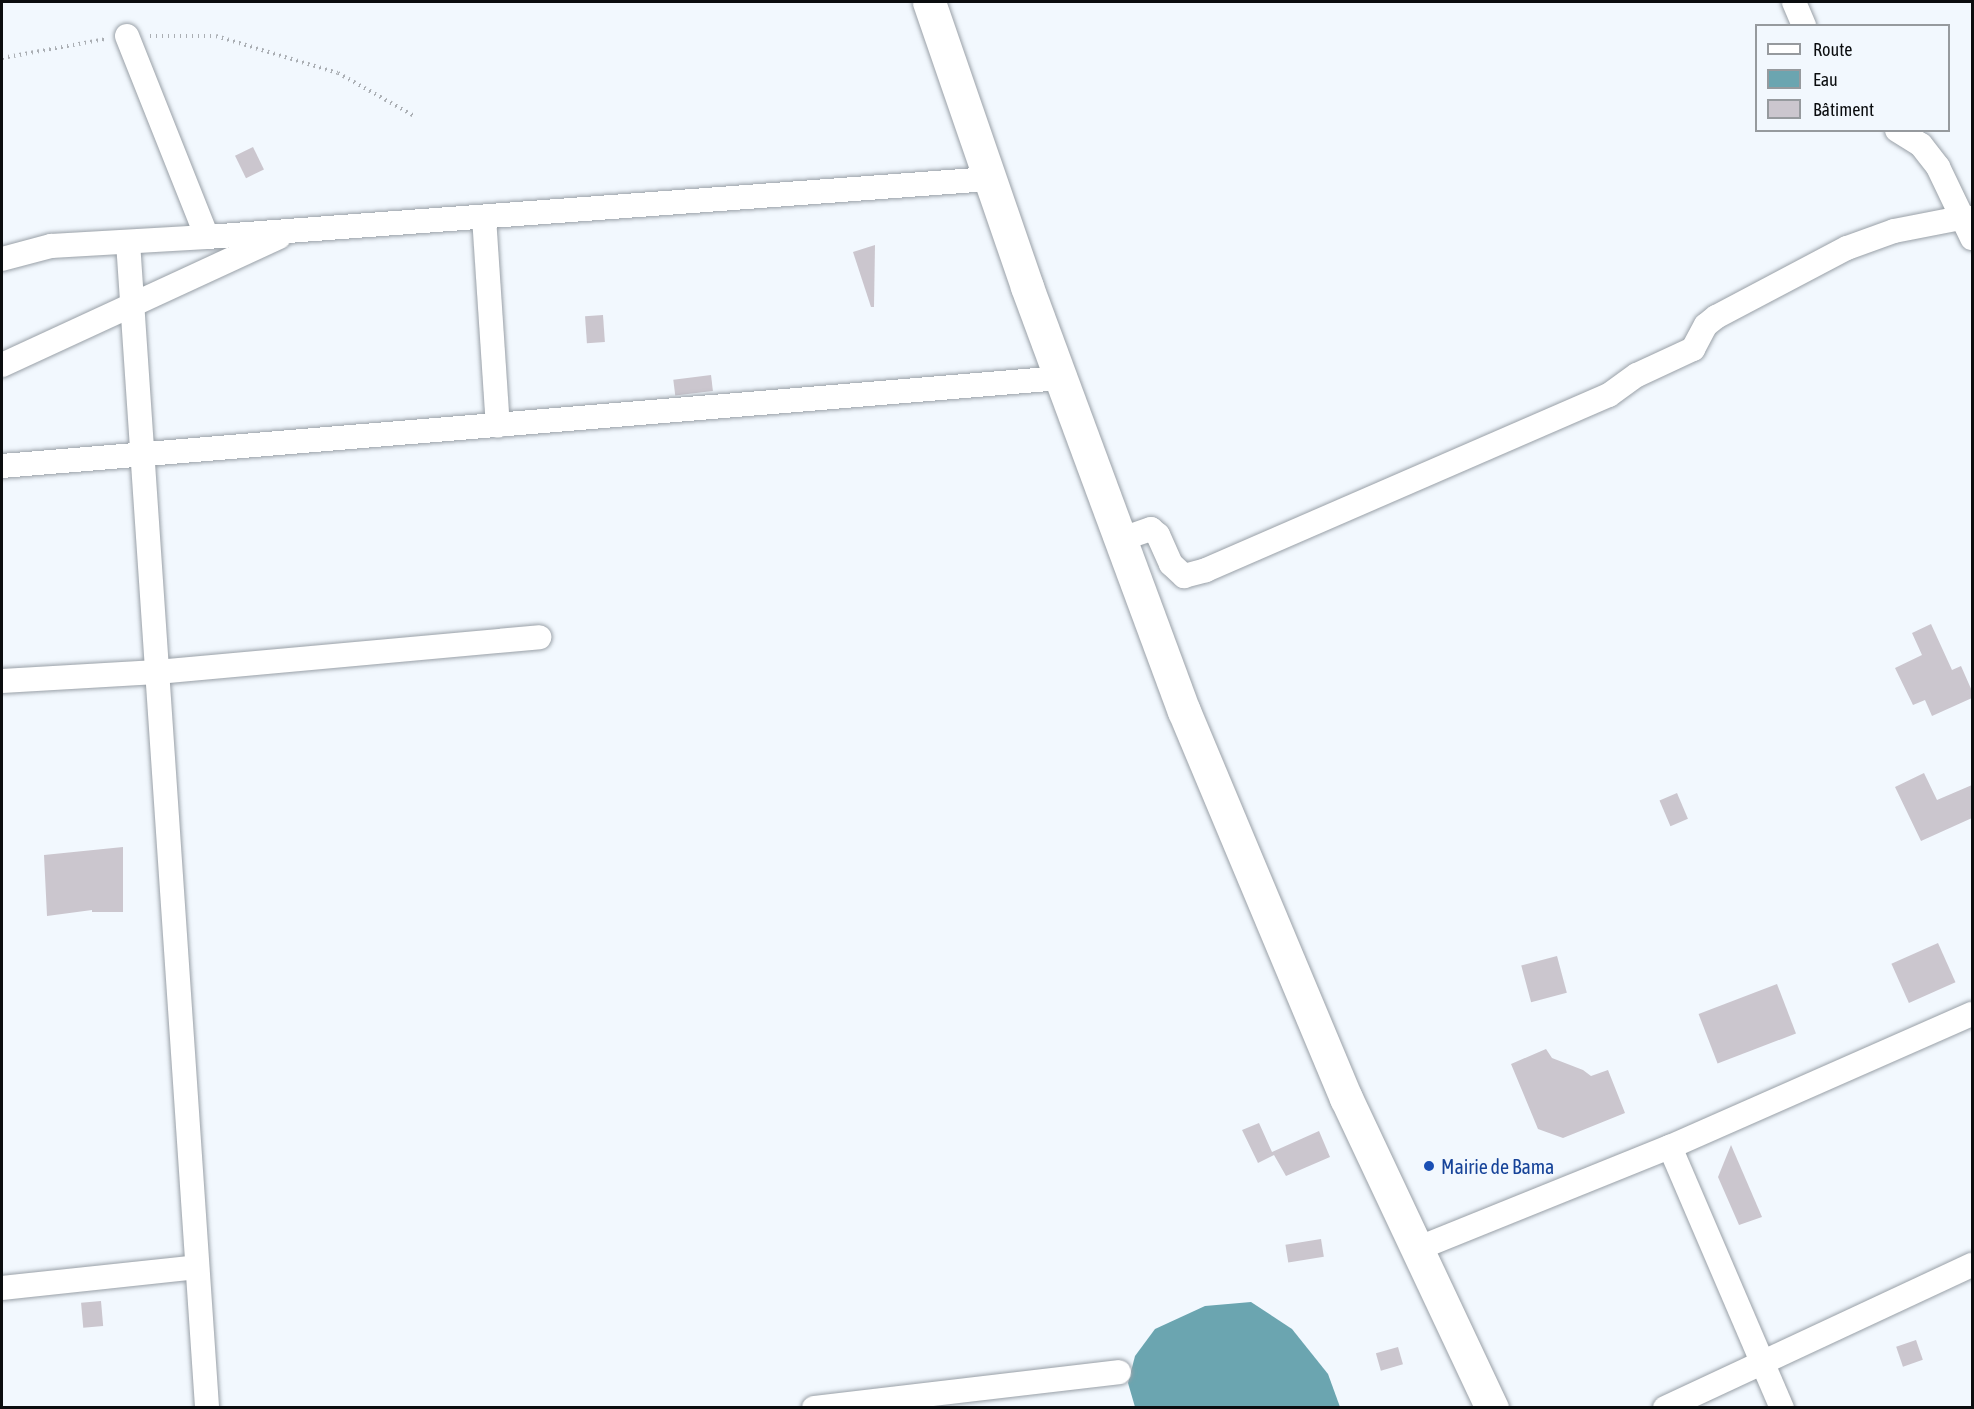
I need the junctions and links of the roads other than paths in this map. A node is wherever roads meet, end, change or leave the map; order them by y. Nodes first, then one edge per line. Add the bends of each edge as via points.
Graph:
1 (929, 2) edge
2 (1794, 2) edge
3 (1803, 24) edge
4 (126, 36) road end
5 (1900, 132) edge
6 (990, 179) junction
7 (484, 217) junction
8 (1969, 224) edge
9 (292, 231) junction
10 (207, 237) junction
11 (128, 242) junction
12 (2, 259) edge
13 (132, 304) junction
14 (2, 365) edge
15 (1060, 378) junction
16 (498, 426) junction
17 (142, 456) junction
18 (2, 466) edge
19 (1119, 540) junction
20 (539, 637) dead end
21 (157, 672) junction
22 (2, 681) edge
23 (1972, 1014) edge
24 (1670, 1147) junction
25 (1417, 1249) junction
26 (1972, 1266) edge
27 (197, 1267) junction
28 (2, 1288) edge
29 (1763, 1362) junction
30 (1119, 1372) dead end
31 (858, 1405) edge
32 (207, 1407) edge
33 (814, 1407) edge
34 (1492, 1407) edge
35 (1665, 1407) edge
36 (1782, 1407) edge

1 - 6 main road
2 - 3 street
4 - 10 street
5 - 8 street via 1921,146 1938,166
6 - 7 street
6 - 15 main road
7 - 9 street
7 - 16 street
8 - 19 street via 1894,231 1847,248 1716,317 1706,325 1693,349 1637,375 1609,395 1206,570 1184,576 1171,564 1151,529
9 - 10 street
9 - 13 street
10 - 11 street
11 - 12 street via 51,246
11 - 13 street
13 - 14 street
13 - 17 street
15 - 16 street
15 - 19 main road
16 - 17 street
17 - 18 street
17 - 21 street
19 - 25 main road via 1292,976
20 - 21 street
21 - 22 street
21 - 27 street
23 - 24 street
24 - 25 street
24 - 29 street
25 - 34 main road
26 - 29 street
27 - 28 street
27 - 32 street
29 - 35 street
29 - 36 street
30 - 31 street
31 - 33 street

